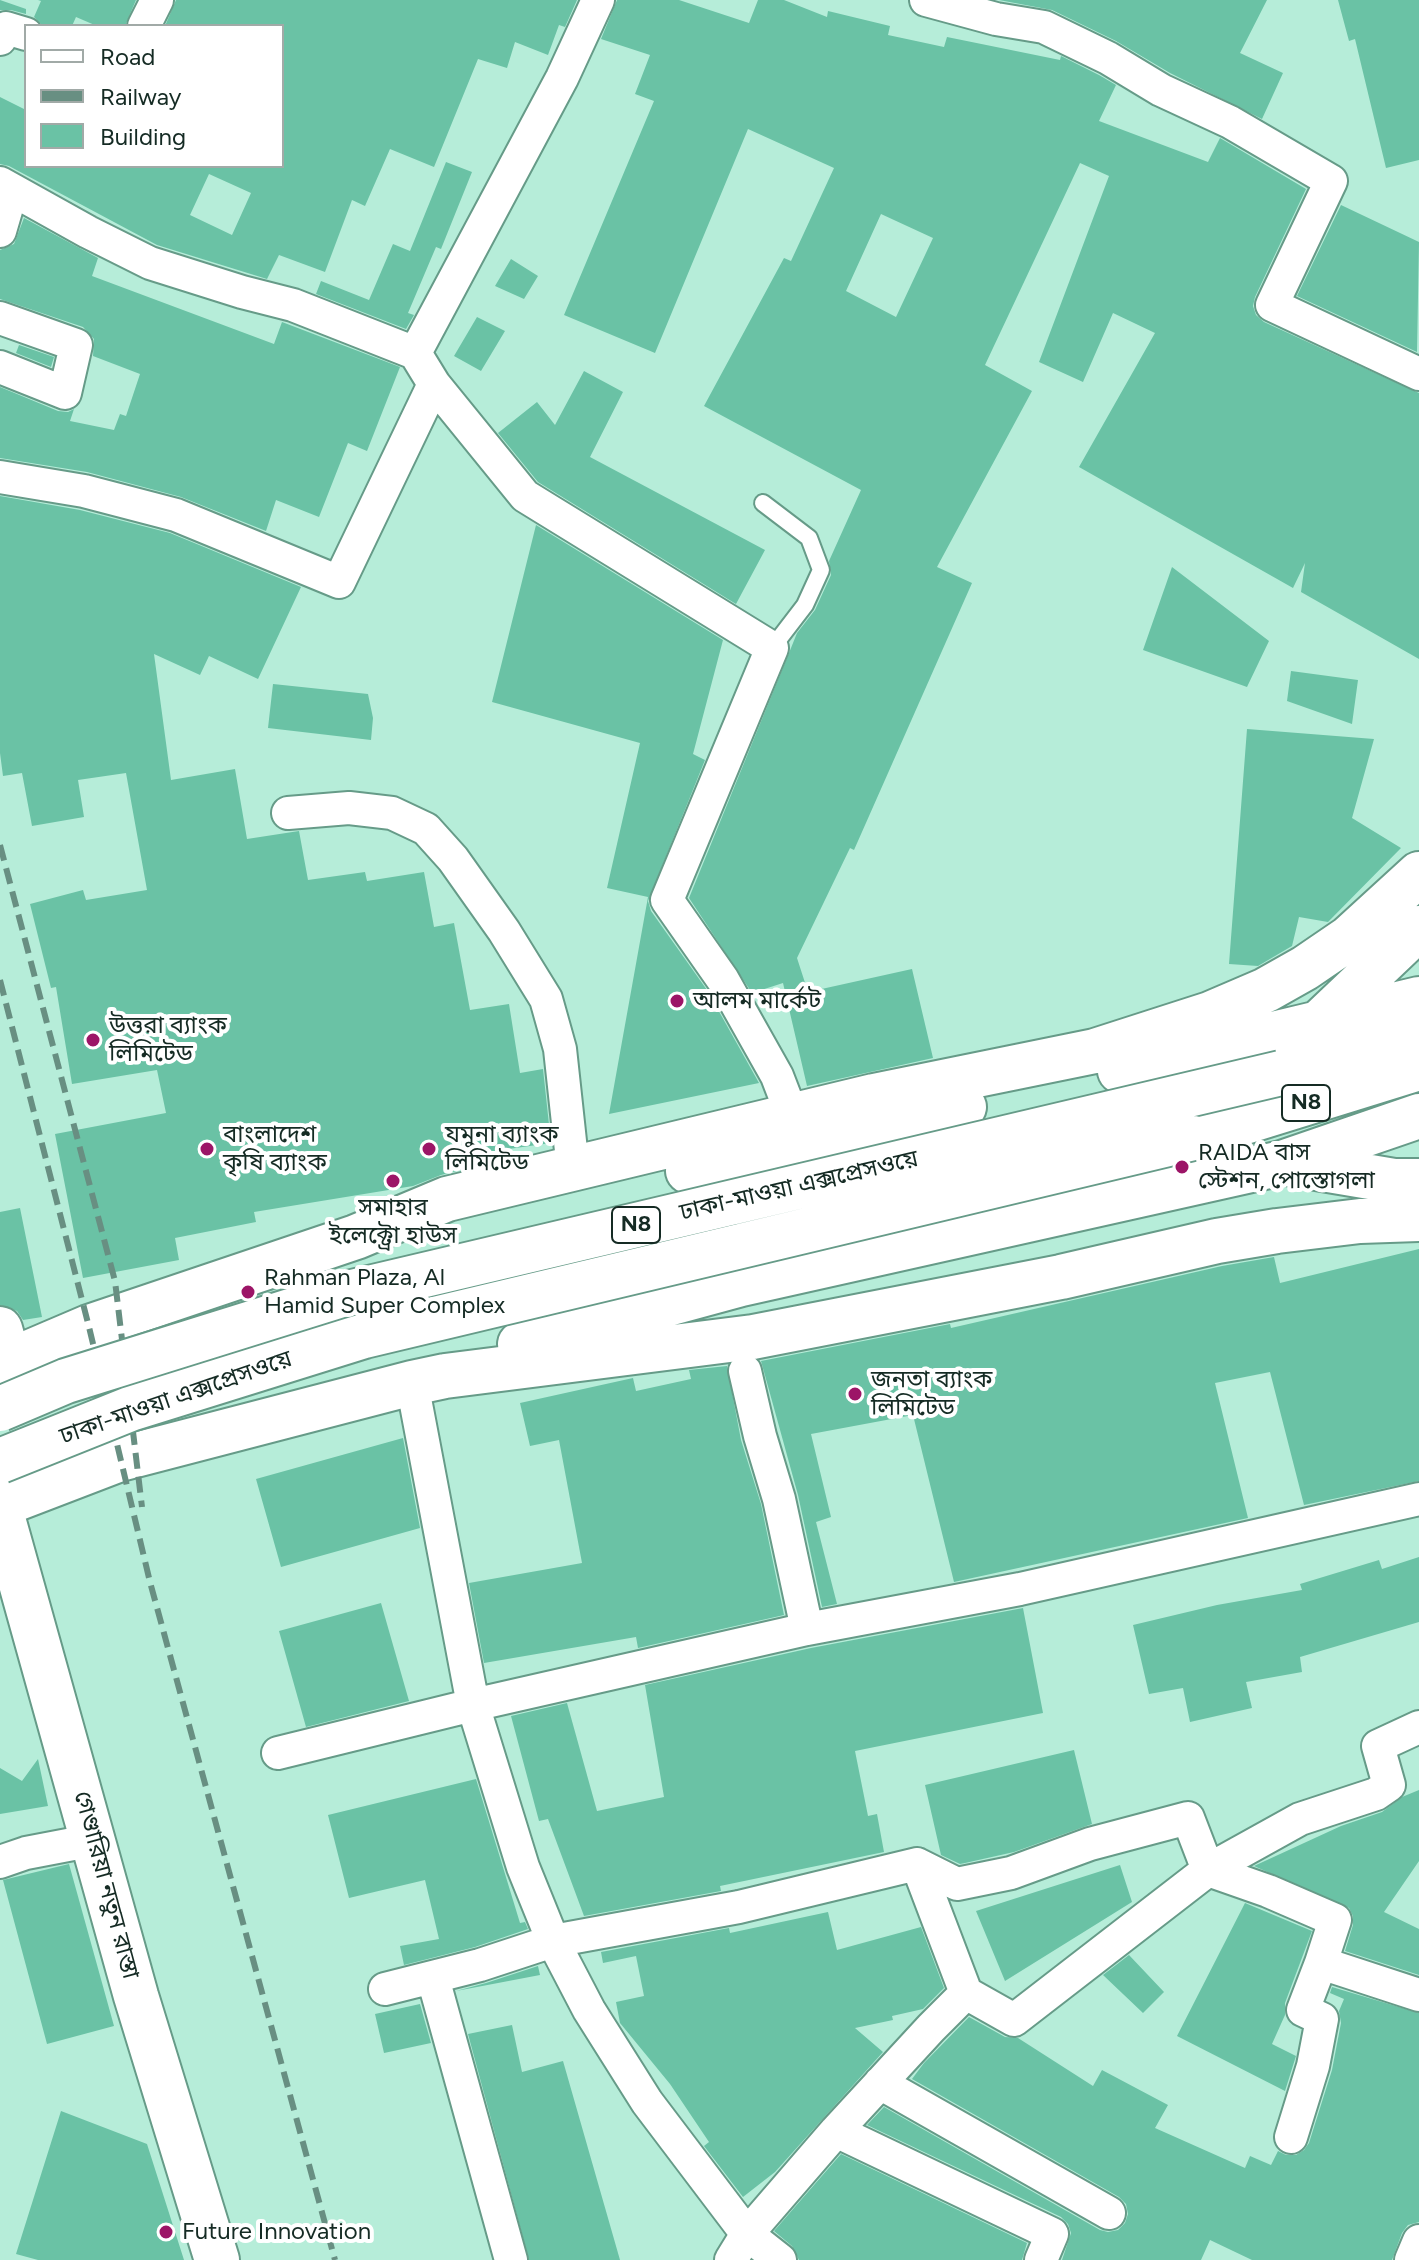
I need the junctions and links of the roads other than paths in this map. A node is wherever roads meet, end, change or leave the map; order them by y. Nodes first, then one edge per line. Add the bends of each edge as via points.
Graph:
1 (157, 0) edge
2 (598, 0) edge
3 (926, 0) edge
4 (145, 24) edge
5 (24, 33) edge
6 (0, 39) edge
7 (6, 186) edge
8 (0, 231) edge
9 (0, 318) edge
10 (415, 353) junction
11 (0, 367) edge
12 (1419, 374) edge
13 (434, 384) junction
14 (0, 477) edge
15 (763, 503) dead end
16 (772, 648) junction
17 (288, 813) dead end
18 (1419, 874) edge
19 (1419, 928) edge
20 (1419, 999) edge
21 (1317, 1025) junction
22 (1419, 1028) edge
23 (1419, 1068) edge
24 (1281, 1073) junction
25 (792, 1115) junction
26 (1419, 1116) edge
27 (1193, 1138) junction
28 (1282, 1163) junction
29 (573, 1169) junction
30 (1419, 1181) edge
31 (1419, 1219) edge
32 (356, 1237) junction
33 (3, 1352) edge
34 (745, 1371) dead end
35 (428, 1379) junction
36 (0, 1409) edge
37 (0, 1461) edge
38 (0, 1493) edge
39 (1419, 1499) edge
40 (0, 1507) edge
41 (807, 1629) junction
42 (473, 1705) junction
43 (1419, 1727) edge
44 (278, 1753) dead end
45 (94, 1840) junction
46 (0, 1862) edge
47 (917, 1864) junction
48 (1208, 1870) junction
49 (553, 1941) junction
50 (1321, 1963) junction
51 (433, 1978) junction
52 (385, 1989) dead end
53 (966, 1993) junction
54 (1419, 1995) edge
55 (880, 2083) junction
56 (836, 2131) junction
57 (1291, 2137) dead end
58 (1109, 2213) dead end
59 (1419, 2241) edge
60 (739, 2247) edge
61 (217, 2260) edge
62 (511, 2260) edge
63 (780, 2260) edge
64 (1041, 2260) edge
65 (1411, 2260) edge

1 - 4 street
2 - 10 street
3 - 12 street via 1044,27 1230,122 1331,181 1272,305
5 - 6 street via 6,28
7 - 8 street
7 - 10 street via 150,263 293,305
9 - 11 street via 76,345 65,393
10 - 13 street
13 - 14 street via 339,582 176,515 84,491
13 - 16 street via 525,496
15 - 16 lane via 809,538 821,570 805,605
16 - 25 street via 667,900 723,980 777,1076
17 - 29 street via 349,808 392,813 426,829 453,859 546,999 560,1049
18 - 25 main road via 1349,938 1305,968 1210,1014 1095,1051
19 - 21 main road
20 - 21 main road
21 - 24 main road
21 - 32 main road via 592,1194 389,1236
22 - 24 main road, N8
23 - 27 main road, N8
24 - 36 main road, ঢাকা-মাওয়া এক্সপ্রেসওয়ে / N8, bridge via 348,1293 66,1381
25 - 29 main road
26 - 28 main road
27 - 28 main road
27 - 37 main road, ঢাকা-মাওয়া এক্সপ্রেসওয়ে / N8, bridge via 364,1336 130,1409
28 - 30 main road
28 - 35 main road via 741,1284 482,1355
29 - 32 main road via 447,1199
31 - 35 main road via 1277,1231 753,1337
32 - 33 main road
33 - 38 main road
34 - 41 street
35 - 40 main road via 120,1459
35 - 42 street
39 - 41 street via 1020,1589
40 - 45 main road, গেণ্ডারিয়া নতুন রাস্তা
41 - 42 street
42 - 44 street
42 - 49 street via 523,1867
43 - 48 street via 1378,1746 1389,1785 1376,1794 1300,1819
45 - 46 street
45 - 61 main road, গেণ্ডারিয়া নতুন রাস্তা
47 - 48 street via 957,1884 1011,1873 1090,1844 1188,1818
47 - 49 street via 739,1907
47 - 53 street
48 - 50 street via 1335,1920
48 - 53 street via 1014,2020
49 - 51 street
49 - 60 street via 589,2010
50 - 54 street
50 - 57 street via 1303,2010 1322,2019
51 - 52 street
51 - 62 street
53 - 55 street
55 - 56 street
55 - 58 street
56 - 60 street
56 - 64 street via 1052,2234
59 - 65 street
60 - 63 street

